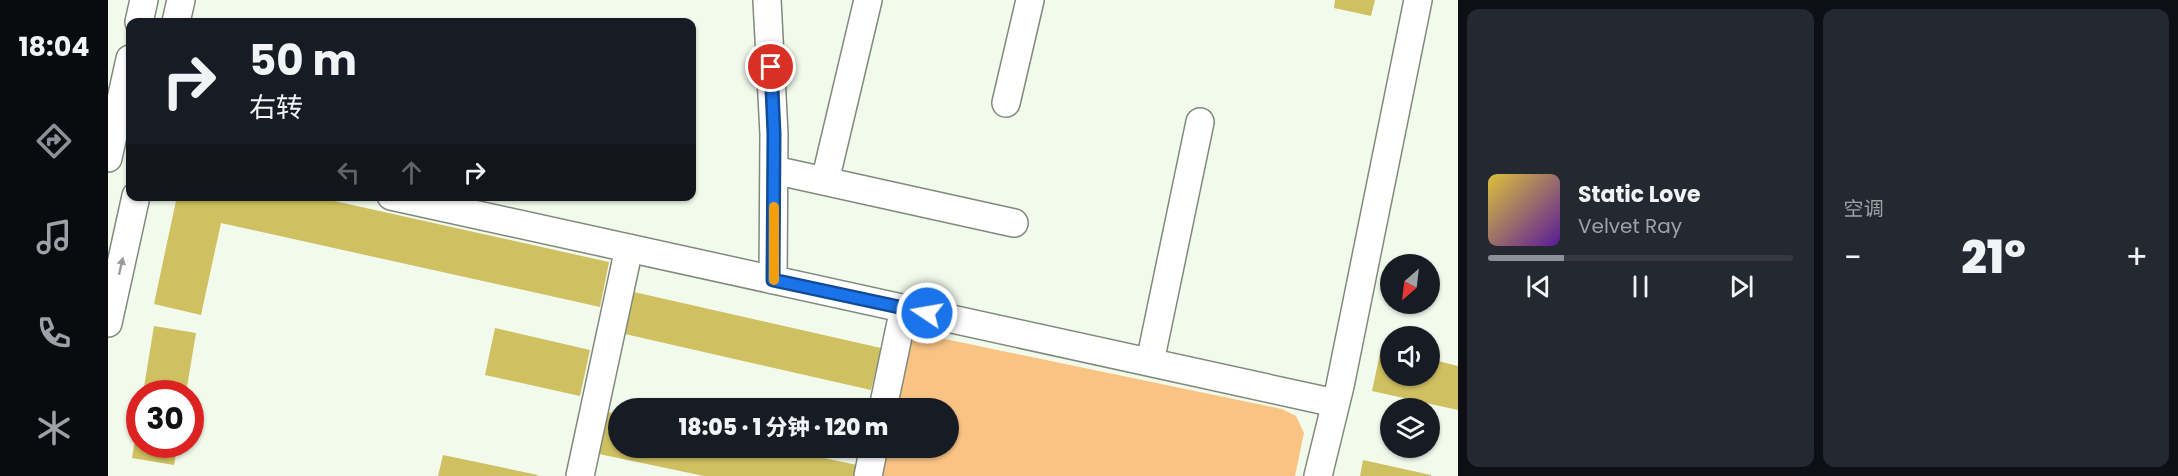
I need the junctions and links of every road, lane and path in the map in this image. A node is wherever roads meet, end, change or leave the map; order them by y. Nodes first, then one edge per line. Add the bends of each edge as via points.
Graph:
1 (144, 0) edge
2 (181, 0) edge
3 (767, 0) edge
4 (868, 0) edge
5 (1030, 0) edge
6 (1418, 0) edge
7 (140, 18) edge
8 (177, 18) edge
9 (126, 70) edge
10 (114, 103) edge
11 (1006, 103) dead end
12 (1200, 122) dead end
13 (108, 158) edge
14 (774, 170) junction
15 (825, 181) junction
16 (135, 201) edge
17 (413, 201) edge
18 (1014, 223) dead end
19 (628, 249) junction
20 (773, 280) junction
21 (904, 308) junction
22 (108, 323) edge
23 (1150, 362) junction
24 (885, 398) edge
25 (1335, 403) junction
26 (872, 458) edge
27 (580, 476) edge
28 (868, 476) edge
29 (1318, 476) edge

1 - 7 street
2 - 8 street
3 - 14 street
4 - 15 street
5 - 11 street
6 - 25 street
9 - 10 street
10 - 13 street
12 - 23 street
14 - 15 street
14 - 20 street
15 - 18 street
22 -> 16 street
17 - 19 street
19 - 20 street
19 - 27 street
20 - 21 street
21 - 23 street
21 - 24 street
23 - 25 street
25 - 29 street
26 - 28 street

